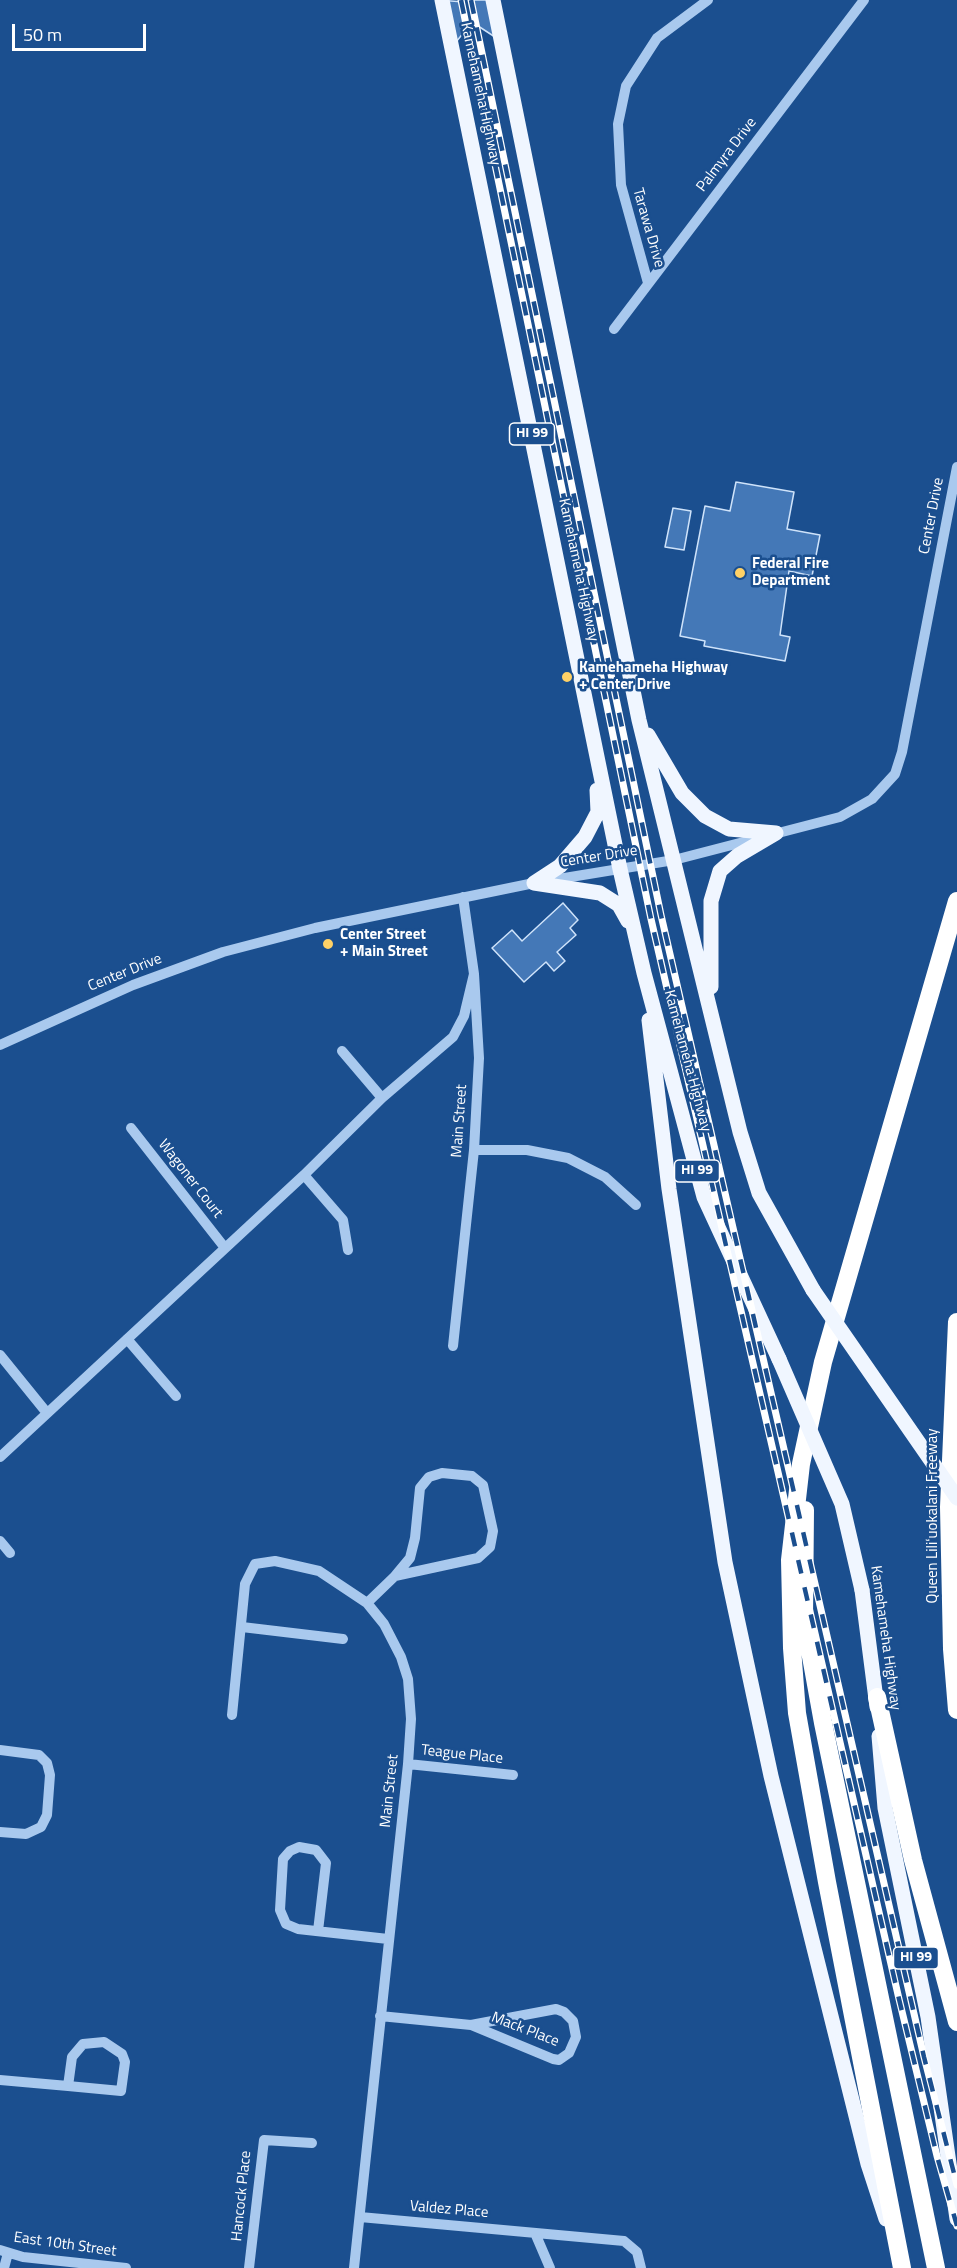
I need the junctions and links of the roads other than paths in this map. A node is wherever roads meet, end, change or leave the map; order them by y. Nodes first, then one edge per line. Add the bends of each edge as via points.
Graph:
1 (442, 0) edge
2 (493, 0) edge
3 (708, 0) edge
4 (864, 0) edge
5 (648, 283) junction
6 (614, 329) dead end
7 (957, 467) edge
8 (639, 720) junction
9 (595, 736) junction
10 (776, 833) junction
11 (674, 860) junction
12 (620, 869) junction
13 (534, 882) junction
14 (463, 897) junction
15 (957, 901) edge
16 (634, 931) junction
17 (644, 973) junction
18 (474, 975) junction
19 (711, 1008) junction
20 (0, 1045) edge
21 (342, 1051) dead end
22 (382, 1098) junction
23 (131, 1128) dead end
24 (474, 1150) junction
25 (304, 1175) junction
26 (636, 1205) dead end
27 (225, 1248) junction
28 (348, 1250) dead end
29 (957, 1322) edge
30 (127, 1339) junction
31 (453, 1346) dead end
32 (0, 1355) edge
33 (176, 1396) dead end
34 (47, 1413) junction
35 (0, 1457) edge
36 (801, 1464) junction
37 (957, 1498) edge
38 (0, 1541) edge
39 (10, 1553) dead end
40 (395, 1576) junction
41 (367, 1603) junction
42 (242, 1627) junction
43 (343, 1639) dead end
44 (877, 1697) junction
45 (957, 1710) edge
46 (232, 1715) dead end
47 (0, 1750) edge
48 (408, 1764) junction
49 (513, 1775) dead end
50 (0, 1832) edge
51 (318, 1931) junction
52 (388, 1938) junction
53 (380, 2016) junction
54 (957, 2022) edge
55 (471, 2025) junction
56 (0, 2080) edge
57 (68, 2086) junction
58 (312, 2144) dead end
59 (360, 2217) junction
60 (957, 2219) edge
61 (535, 2233) junction
62 (4, 2251) edge
63 (4, 2268) edge
64 (126, 2268) edge
65 (249, 2268) edge
66 (354, 2268) edge
67 (550, 2268) edge
68 (641, 2268) edge
69 (902, 2268) edge
70 (936, 2268) edge

1 - 9 main road, Kamehameha Highway / HI 99
2 - 8 main road, Kamehameha Highway
3 - 5 street, Tarawa Drive via 657,38 626,86 618,124 621,185
4 - 5 street, Palmyra Drive
5 - 6 street, Palmyra Drive
7 - 10 street, Center Drive via 895,774 872,799 840,817
8 - 10 main road via 682,793 705,816 729,829
8 - 11 main road, Kamehameha Highway
9 - 12 main road, Kamehameha Highway / HI 99
9 - 13 main road via 598,812 585,837 560,866
10 - 11 street, Center Drive
10 - 19 main road via 720,871 711,901
11 - 12 street, Center Drive
11 - 19 main road, Kamehameha Highway
12 - 13 street, Center Drive
12 - 16 main road, Kamehameha Highway / HI 99
13 - 14 street, Center Drive
13 - 16 main road via 600,893 619,905
14 - 18 street, Main Street
14 - 20 street, Center Drive via 223,952 133,985
15 - 36 highway via 823,1362
16 - 17 main road, Kamehameha Highway / HI 99
17 - 44 main road, Kamehameha Highway / HI 99, bridge via 704,1197 842,1504 862,1590
17 - 69 main road via 669,1189 725,1562 771,1776 868,2164
18 - 22 street via 464,1016 453,1037
18 - 24 street, Main Street via 479,1058
19 - 37 main road, Kamehameha Highway, bridge via 740,1132 759,1193 813,1290
21 - 22 street
22 - 25 street
23 - 27 street, Wagoner Court
24 - 26 street via 527,1150 568,1158 605,1177
24 - 31 street, Main Street
25 - 27 street
25 - 28 street via 343,1220
27 - 30 street
29 - 45 highway, Queen Liliʻuokalani Freeway via 949,1507
30 - 33 street
30 - 34 street
32 - 34 street
34 - 35 street
36 - 69 highway via 790,1560 797,1713
36 - 70 highway via 807,1538 804,1618
38 - 39 street
40 - 40 street via 485,1554 493,1531 485,1491 478,1480 469,1475 442,1473 424,1482 410,1558
40 - 41 street
41 - 42 street, Main Street via 319,1571 275,1561 255,1564 245,1584
41 - 48 street, Main Street via 384,1624 408,1679
42 - 43 street
42 - 46 street, Main Street
44 - 54 highway via 913,1860
44 - 60 main road, Kamehameha Highway / HI 99 via 885,1808 928,2017
47 - 50 street via 39,1755 47,1762 50,1775 47,1815 41,1827 26,1834
48 - 49 street, Teague Place
48 - 52 street, Main Street
51 - 51 street via 292,1928 280,1913 283,1859 299,1847 316,1850 326,1863
51 - 52 street
52 - 53 street, Main Street
53 - 55 street, Mack Place
53 - 59 street, Main Street
55 - 55 street, Mack Place via 556,2009 573,2021 576,2037 569,2053 553,2060
56 - 57 street
57 - 57 street via 121,2091 125,2062 122,2054 105,2042 83,2044 72,2057
58 - 65 street, Hancock Place via 264,2140
59 - 61 street, Valdez Place
59 - 66 street, Main Street
61 - 67 street
61 - 68 street, Valdez Place via 624,2241 637,2252
62 - 63 street
62 - 64 street, East 10th Street via 23,2257

